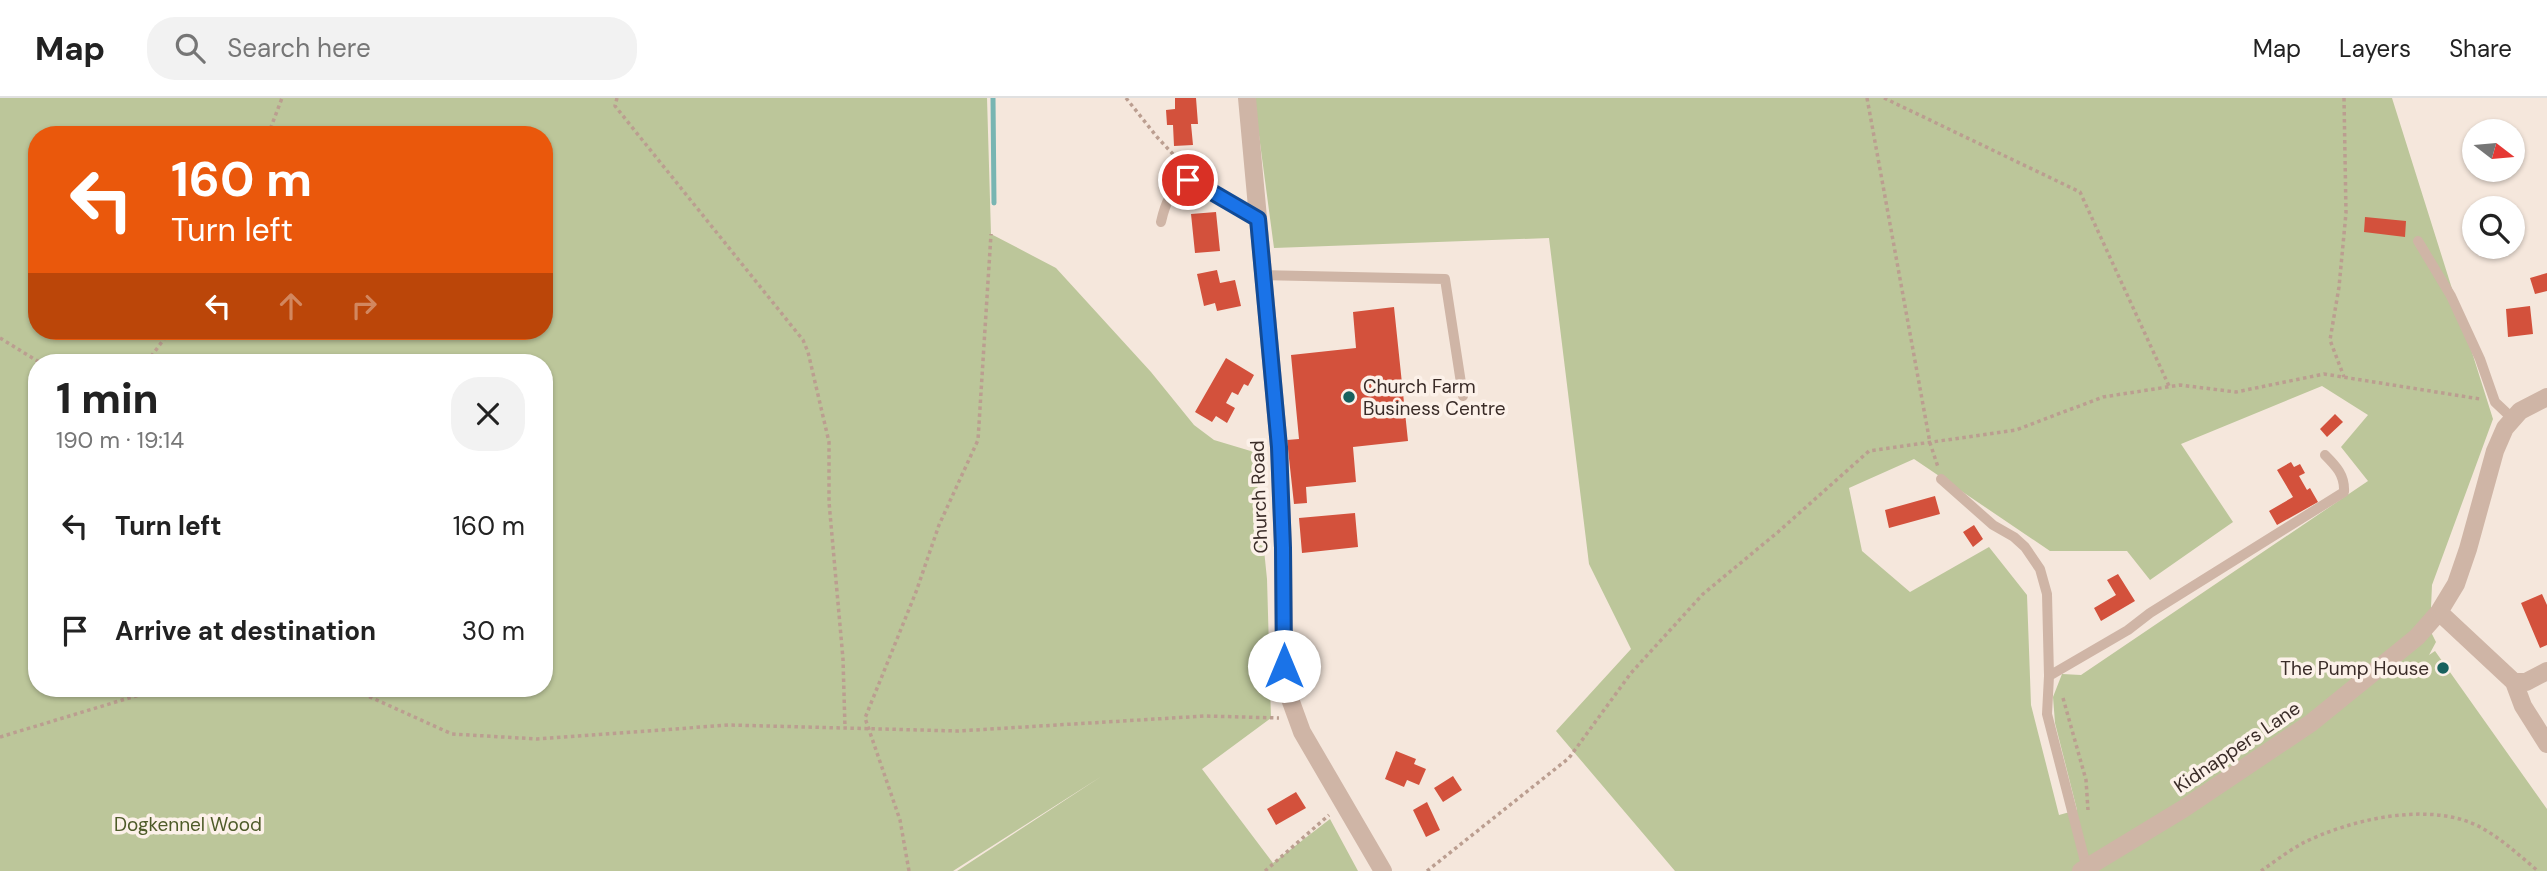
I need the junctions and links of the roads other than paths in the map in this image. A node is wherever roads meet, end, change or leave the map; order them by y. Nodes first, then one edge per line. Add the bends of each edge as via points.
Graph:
1 (1247, 98) edge
2 (1258, 219) junction
3 (1161, 222) dead end
4 (2418, 241) dead end
5 (1264, 275) junction
6 (1463, 397) dead end
7 (2547, 397) edge
8 (2513, 419) junction
9 (2325, 456) dead end
10 (1941, 479) road end
11 (2439, 612) junction
12 (2547, 671) edge
13 (2052, 674) junction
14 (2514, 682) junction
15 (2547, 744) edge
16 (2084, 870) edge
17 (1383, 871) edge

1 - 2 street, Church Road
2 - 3 lane via 1188,180 1175,188
2 - 5 street, Church Road
4 - 8 lane via 2451,296 2495,402
5 - 6 lane via 1445,279
5 - 17 street, Church Road via 1279,447 1284,666 1290,699 1302,732
7 - 8 street, Kidnappers Lane
8 - 11 street, Kidnappers Lane via 2499,439 2463,567
9 - 13 lane via 2338,468 2344,492
10 - 13 lane via 1993,525 2014,537 2040,569 2047,594
11 - 14 street
11 - 16 street, Kidnappers Lane via 2403,649 2311,723
12 - 14 street
13 - 16 lane via 2047,714
14 - 15 street

